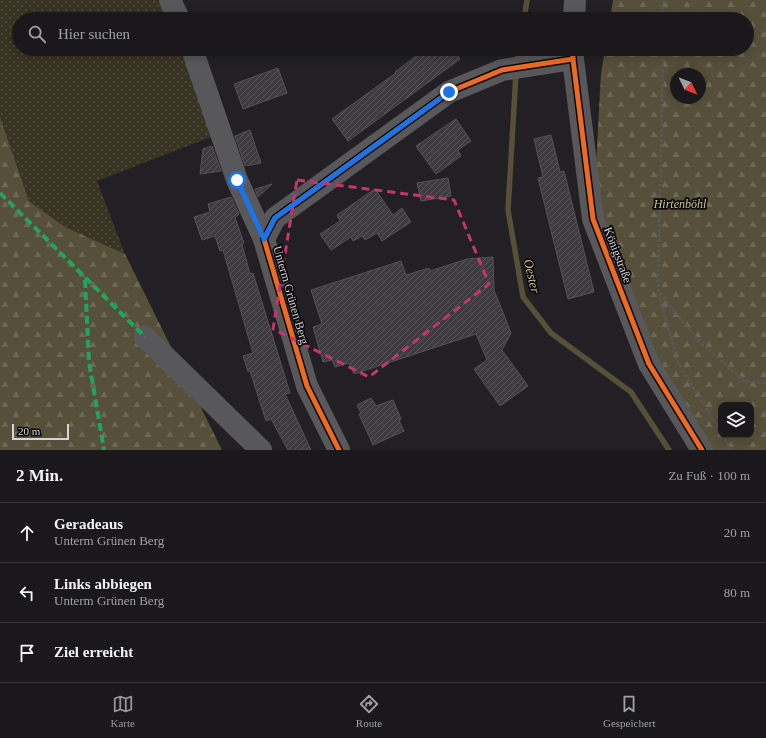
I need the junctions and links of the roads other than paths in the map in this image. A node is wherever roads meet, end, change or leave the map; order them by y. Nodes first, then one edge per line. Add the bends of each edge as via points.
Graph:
1 (170, 0) edge
2 (575, 0) edge
3 (176, 12) edge
4 (574, 12) edge
5 (194, 56) edge
6 (567, 56) edge
7 (573, 56) edge
8 (264, 239) junction
9 (145, 337) dead end
10 (261, 450) edge
11 (339, 450) edge
12 (702, 450) edge

1 - 3 street
2 - 4 street
5 - 8 street, Unterm Grünen Berg via 237,180
6 - 8 street, Unterm Grünen Berg via 536,66 502,70 449,92 275,218
7 - 12 street, Königstraße via 593,219 649,364
8 - 11 street, Unterm Grünen Berg via 307,386
9 - 10 street

